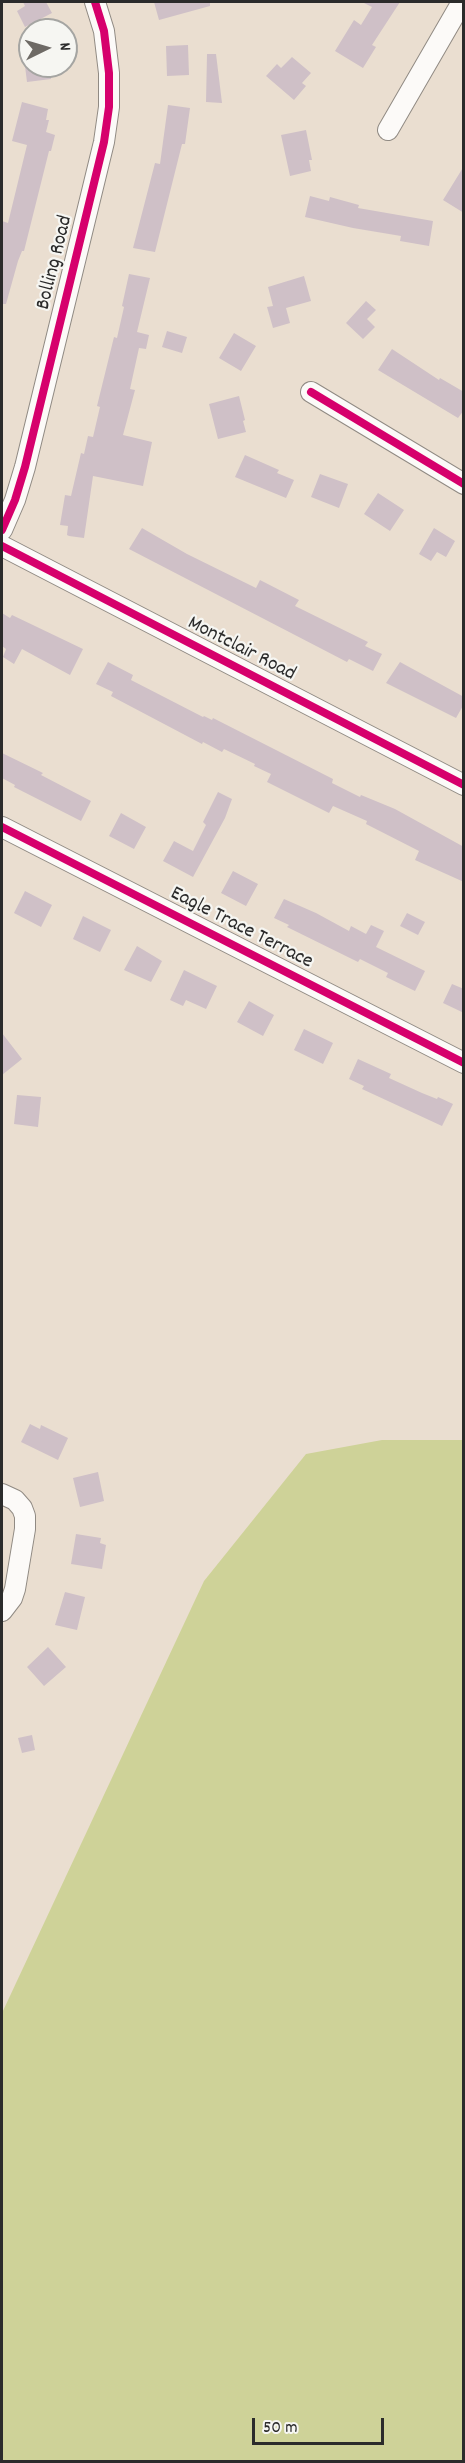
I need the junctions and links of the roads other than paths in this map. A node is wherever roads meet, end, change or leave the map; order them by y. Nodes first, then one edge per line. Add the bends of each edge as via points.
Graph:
1 (94, 2) edge
2 (462, 2) edge
3 (388, 130) dead end
4 (311, 392) dead end
5 (464, 484) edge
6 (2, 530) edge
7 (2, 546) edge
8 (464, 785) edge
9 (2, 827) edge
10 (464, 1063) edge
11 (2, 1494) edge
12 (2, 1611) edge

1 - 6 street, Bolling Road via 104,31 109,73 104,142 25,467
2 - 3 street
4 - 5 street
7 - 8 street, Montclair Road
9 - 10 street, Eagle Trace Terrace
11 - 12 street via 15,1500 25,1515 15,1589

